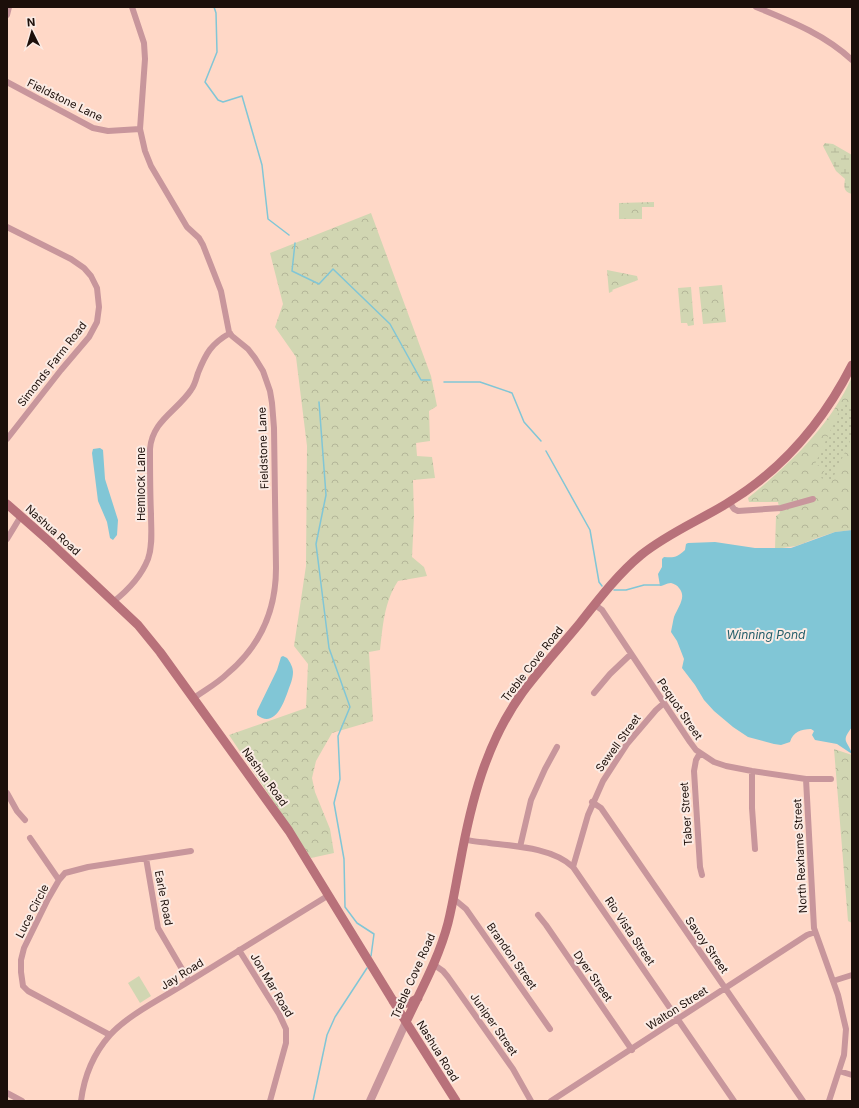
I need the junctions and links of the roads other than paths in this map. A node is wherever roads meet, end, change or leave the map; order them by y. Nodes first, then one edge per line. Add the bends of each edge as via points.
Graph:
1 (9, 7) edge
2 (132, 7) edge
3 (756, 7) edge
4 (7, 15) edge
5 (852, 60) edge
6 (7, 82) edge
7 (140, 129) junction
8 (7, 227) edge
9 (230, 334) junction
10 (852, 365) edge
11 (7, 439) edge
12 (813, 499) dead end
13 (729, 502) junction
14 (7, 504) edge
15 (21, 516) junction
16 (7, 539) edge
17 (113, 602) junction
18 (595, 605) junction
19 (631, 654) junction
20 (594, 693) dead end
21 (194, 698) junction
22 (664, 703) junction
23 (557, 747) dead end
24 (700, 753) junction
25 (752, 771) junction
26 (806, 779) junction
27 (831, 779) dead end
28 (7, 793) edge
29 (592, 802) junction
30 (25, 820) dead end
31 (30, 838) dead end
32 (464, 839) junction
33 (520, 847) junction
34 (755, 849) dead end
35 (191, 851) dead end
36 (146, 858) junction
37 (573, 866) junction
38 (702, 875) dead end
39 (59, 880) junction
40 (329, 895) junction
41 (454, 899) junction
42 (538, 915) dead end
43 (815, 932) junction
44 (239, 950) junction
45 (433, 964) junction
46 (852, 975) edge
47 (189, 981) junction
48 (833, 981) junction
49 (725, 988) junction
50 (418, 998) junction
51 (393, 1001) junction
52 (678, 1019) junction
53 (406, 1022) junction
54 (550, 1029) dead end
55 (110, 1035) junction
56 (632, 1050) junction
57 (839, 1071) junction
58 (852, 1075) edge
59 (7, 1093) edge
60 (22, 1101) edge
61 (81, 1101) edge
62 (270, 1101) edge
63 (370, 1101) edge
64 (456, 1101) edge
65 (531, 1101) edge
66 (551, 1101) edge
67 (734, 1101) edge
68 (803, 1101) edge
69 (829, 1101) edge

1 - 4 street
2 - 7 street via 144,43
3 - 5 street via 820,35
6 - 7 street, Fieldstone Lane via 93,128 108,131
7 - 9 street via 145,151 157,178 187,227 204,244 221,291
8 - 11 street, Simonds Farm Road via 84,268 97,288 99,307 97,322 89,337
9 - 17 street, Hemlock Lane via 209,350 192,389 154,431 150,440 149,555 139,576
9 - 21 street, Fieldstone Lane via 248,349 260,367 267,381 272,403 275,587 267,620 248,653 228,674
10 - 13 main road, Treble Cove Road via 827,409 801,442 759,482
12 - 13 street via 781,508 738,511
13 - 18 main road, Treble Cove Road via 654,545 624,570
14 - 15 main road, Nashua Road
15 - 16 street
15 - 17 main road, Nashua Road
17 - 21 main road, Nashua Road via 145,634
18 - 19 street, Pequot Street via 602,610
18 - 32 main road, Treble Cove Road via 528,686 502,727 478,782
19 - 20 street
19 - 22 street, Pequot Street
21 - 40 main road, Nashua Road via 289,832
22 - 24 street, Pequot Street
22 - 29 street, Sewell Street via 627,744
23 - 33 street via 531,800
24 - 25 street, Pequot Street via 720,764
24 - 38 street, Taber Street via 694,772
25 - 26 street, Pequot Street
25 - 34 street
26 - 27 street, Pequot Street
26 - 43 street, North Rexhame Street
28 - 30 street
29 - 37 street, Sewell Street
29 - 49 street, Savoy Street via 601,808
31 - 39 street
32 - 33 street, Rio Vista Street
32 - 41 main road, Treble Cove Road
33 - 37 street, Rio Vista Street via 556,856
35 - 36 street, Luce Circle
36 - 39 street, Luce Circle via 88,867 65,873
36 - 47 street, Earle Road via 158,928
37 - 52 street, Rio Vista Street
39 - 55 street, Luce Circle via 24,948 20,972 23,986 42,999
40 - 44 street, Jay Road
40 - 51 main road, Nashua Road
41 - 45 main road, Treble Cove Road via 446,931
41 - 54 street, Brandon Street via 466,909
42 - 56 street, Dyer Street
43 - 48 street, North Rexhame Street
43 - 49 street, Walton Street
44 - 47 street, Jay Road
44 - 62 street, Jon Mar Road via 286,1029 286,1043
45 - 50 main road, Treble Cove Road
45 - 65 street, Juniper Street via 448,977 513,1070
46 - 48 street
47 - 55 street, Jay Road
48 - 57 street, North Rexhame Street via 846,1029 846,1046
49 - 52 street, Walton Street
49 - 68 street, Savoy Street
50 - 51 main road via 409,1004
50 - 53 main road, Treble Cove Road
51 - 53 main road, Nashua Road
52 - 56 street, Walton Street
52 - 67 street, Rio Vista Street
53 - 63 street, Treble Cove Road
53 - 64 main road, Nashua Road
55 - 61 street, Jay Road via 91,1066
56 - 66 street, Walton Street
57 - 58 street
57 - 69 street, North Rexhame Street
59 - 60 street

